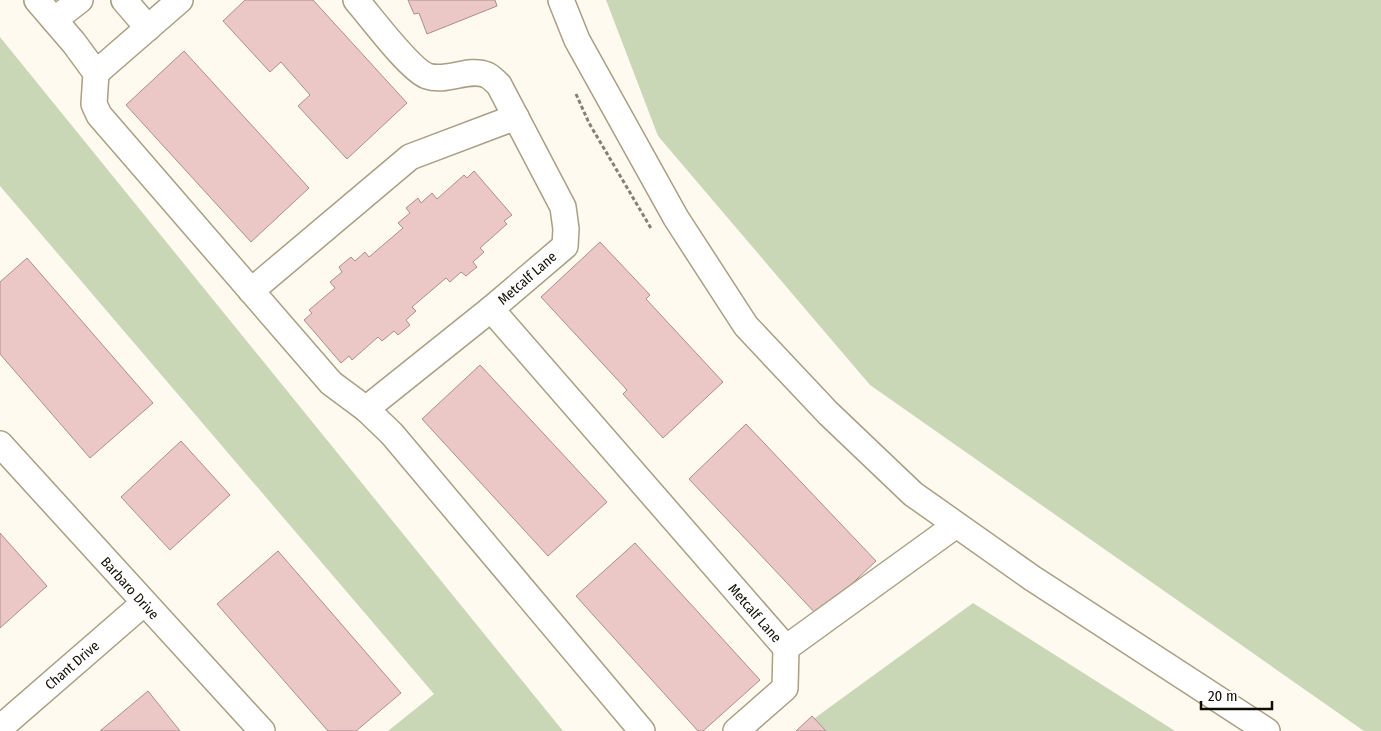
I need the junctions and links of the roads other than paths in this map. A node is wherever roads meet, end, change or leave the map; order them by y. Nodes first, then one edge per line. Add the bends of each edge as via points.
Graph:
1 (37, 0) edge
2 (80, 0) edge
3 (124, 0) edge
4 (180, 0) edge
5 (356, 0) edge
6 (561, 0) edge
7 (54, 20) junction
8 (148, 28) junction
9 (96, 73) junction
10 (516, 117) junction
11 (251, 290) junction
12 (491, 309) junction
13 (366, 409) junction
14 (0, 444) edge
15 (956, 524) junction
16 (144, 603) junction
17 (786, 648) junction
18 (0, 728) edge
19 (262, 731) edge
20 (642, 731) edge
21 (736, 731) edge
22 (1267, 731) edge

1 - 7 street
2 - 7 street
3 - 8 street
4 - 8 street
5 - 10 street, Metcalf Lane via 424,75 438,79 470,73 488,75 499,85
6 - 15 street via 577,40 676,218 746,326 828,413 913,494
7 - 9 street
8 - 9 street
9 - 11 street via 94,104 99,115
10 - 11 street via 410,157
10 - 12 street, Metcalf Lane via 563,207 564,246
11 - 13 street via 331,383
12 - 13 street
12 - 17 street, Metcalf Lane
13 - 20 street via 392,434
14 - 16 street, Barbaro Drive
15 - 17 street
15 - 22 street via 1032,578
16 - 18 street, Chant Drive
16 - 19 street, Barbaro Drive
17 - 21 street via 785,688

